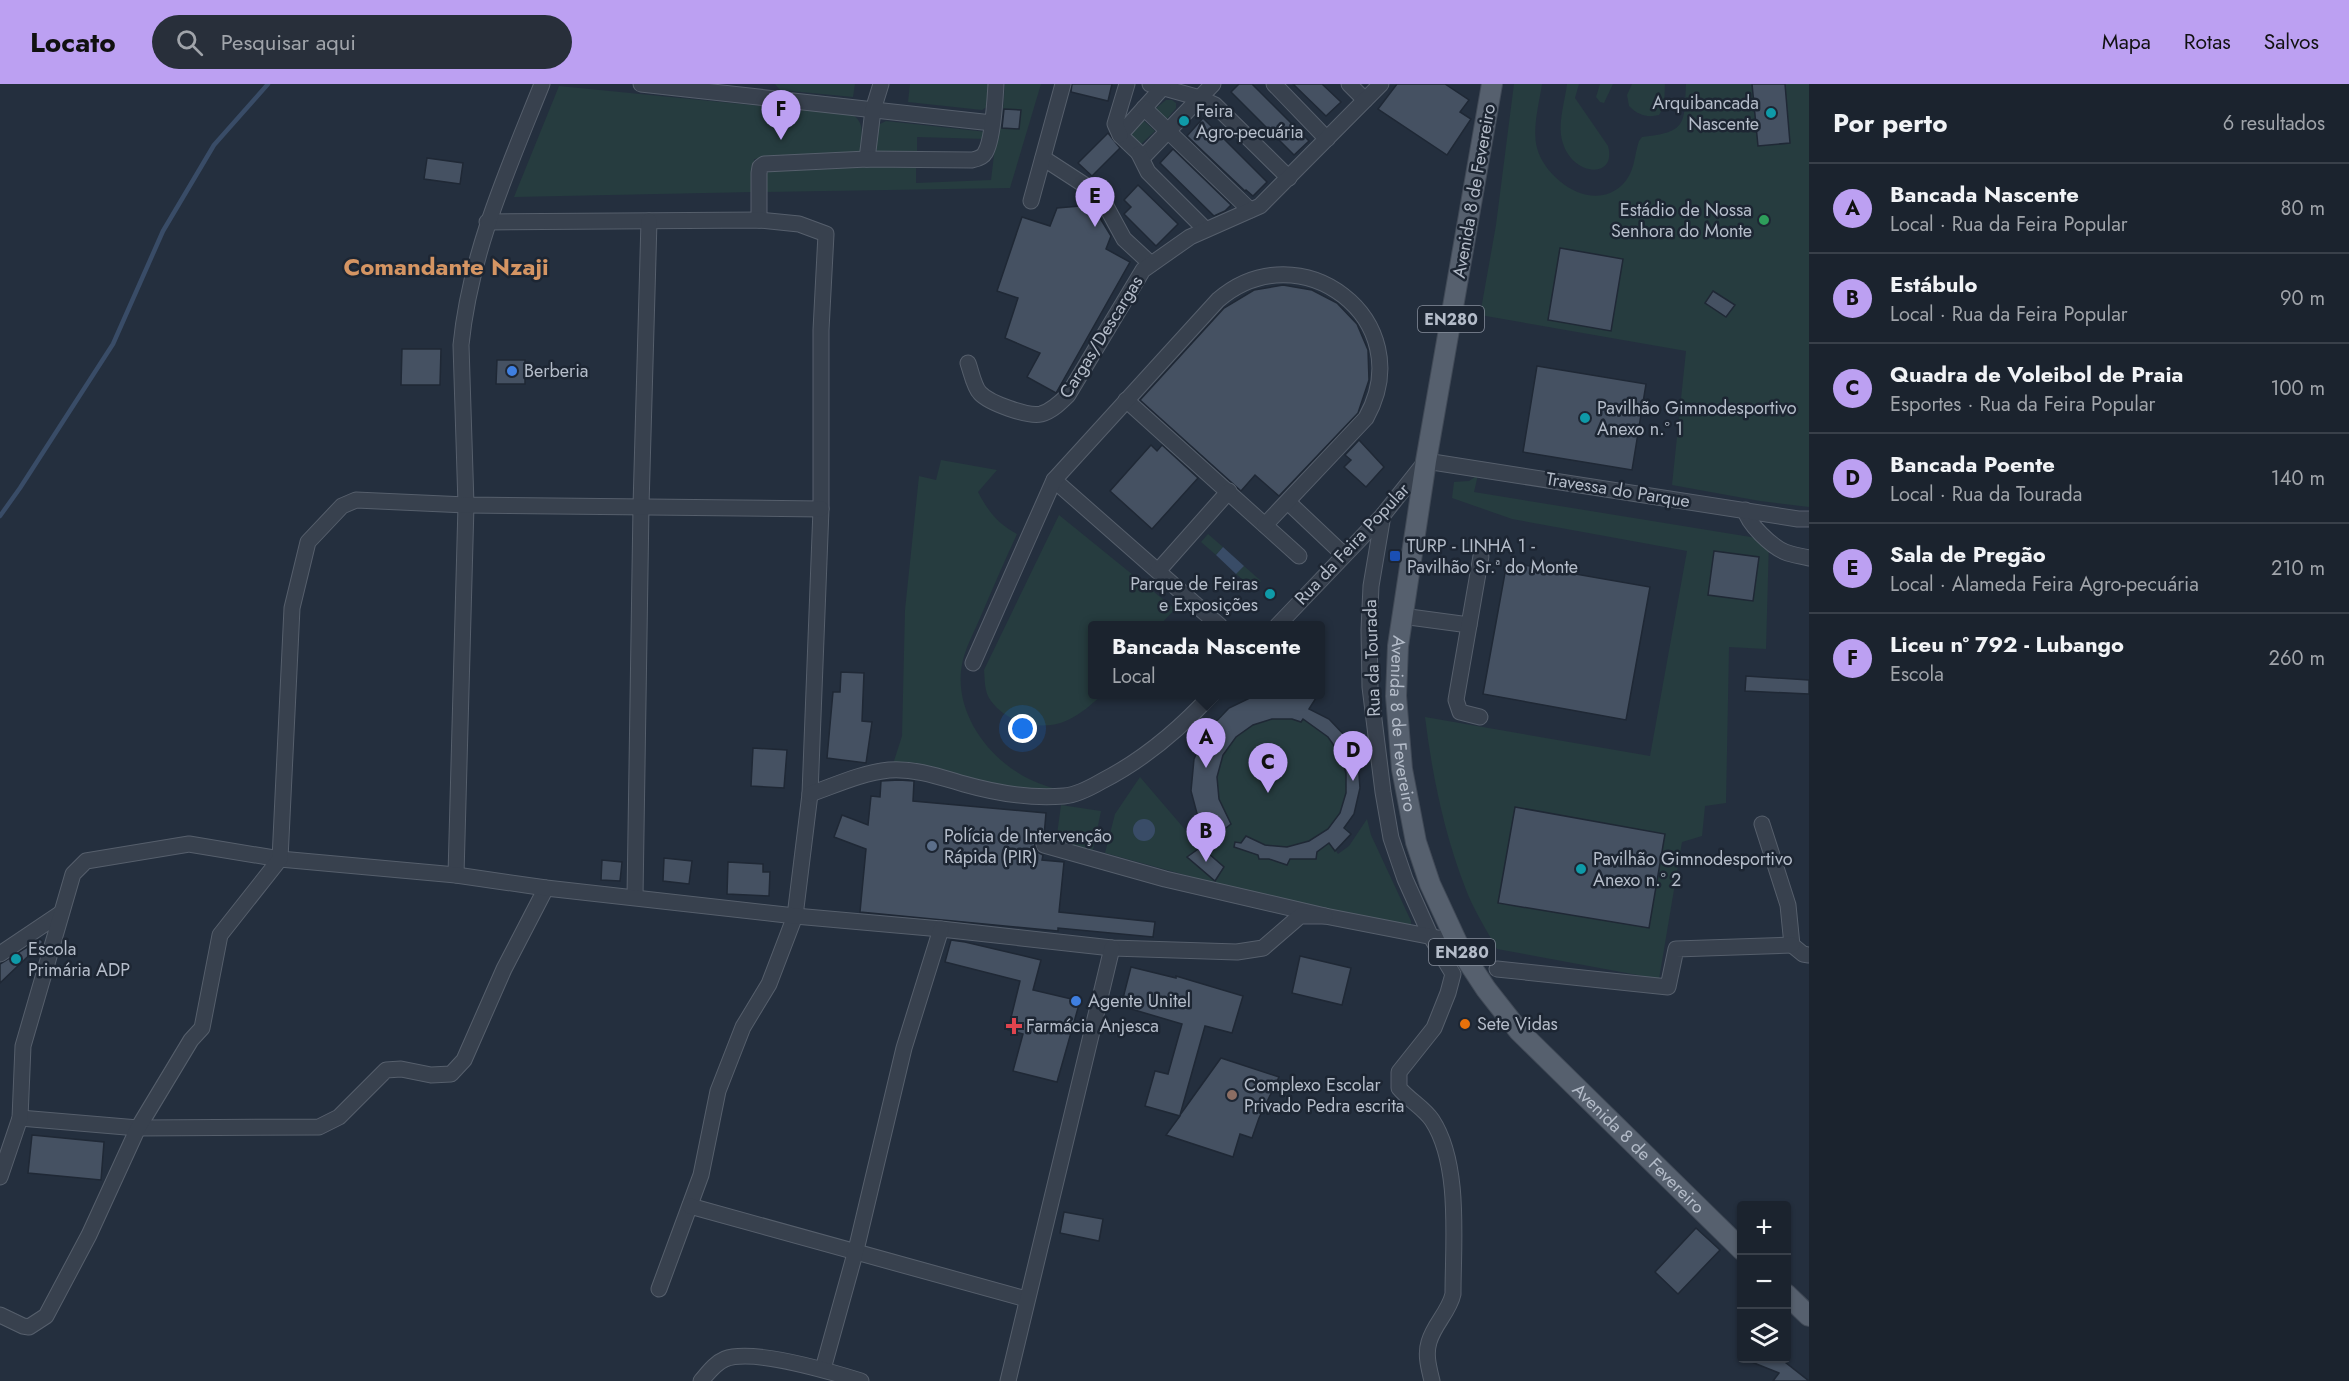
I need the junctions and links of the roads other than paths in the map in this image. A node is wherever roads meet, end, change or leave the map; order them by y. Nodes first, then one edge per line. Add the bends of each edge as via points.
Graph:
1 (542, 84) edge
2 (641, 84) edge
3 (881, 84) edge
4 (996, 84) edge
5 (1063, 84) edge
6 (1127, 84) edge
7 (1213, 84) edge
8 (1274, 84) edge
9 (1349, 84) edge
10 (1381, 84) edge
11 (1492, 84) edge
12 (1157, 86) edge
13 (689, 87) edge
14 (767, 91) edge
15 (1200, 98) junction
16 (1365, 100) junction
17 (1144, 108) junction
18 (873, 110) junction
19 (992, 123) junction
20 (1168, 131) junction
21 (1120, 135) junction
22 (1327, 139) junction
23 (1140, 155) junction
24 (1043, 158) junction
25 (867, 159) junction
26 (1289, 178) junction
27 (1031, 201) dead end
28 (1250, 210) junction
29 (759, 220) junction
30 (650, 221) junction
31 (487, 222) junction
32 (1205, 229) junction
33 (1151, 264) junction
34 (968, 363) dead end
35 (1126, 400) junction
36 (1426, 461) junction
37 (1054, 480) junction
38 (1229, 491) junction
39 (1288, 502) junction
40 (466, 505) junction
41 (641, 506) junction
42 (821, 509) junction
43 (1745, 510) junction
44 (1383, 514) junction
45 (1809, 519) edge
46 (1265, 525) junction
47 (1344, 555) junction
48 (1299, 556) dead end
49 (1481, 556) dead end
50 (1809, 558) edge
51 (1158, 571) junction
52 (1402, 616) junction
53 (1214, 621) edge
54 (1282, 621) edge
55 (1469, 625) junction
56 (973, 663) dead end
57 (1207, 699) edge
58 (1480, 717) dead end
59 (810, 794) junction
60 (1762, 824) dead end
61 (1044, 845) dead end
62 (280, 859) junction
63 (456, 875) junction
64 (546, 888) junction
65 (635, 897) junction
66 (61, 913) junction
67 (795, 916) junction
68 (1325, 916) junction
69 (941, 929) junction
70 (1431, 937) junction
71 (1457, 942) junction
72 (1792, 945) junction
73 (1112, 948) junction
74 (0, 954) edge
75 (1809, 955) edge
76 (1497, 969) dead end
77 (20, 1118) junction
78 (138, 1128) junction
79 (0, 1177) edge
80 (690, 1206) junction
81 (1737, 1245) edge
82 (856, 1250) junction
83 (659, 1289) dead end
84 (1026, 1299) junction
85 (1791, 1299) edge
86 (0, 1315) edge
87 (1809, 1316) edge
88 (824, 1369) junction
89 (701, 1381) edge
90 (861, 1381) edge
91 (1008, 1381) edge
92 (1432, 1381) edge

1 - 31 street
2 - 13 street
3 - 18 street
4 - 19 street
5 - 24 street
6 - 21 street via 1115,124
7 - 15 street
8 - 22 street
9 - 16 street
10 - 16 street, Cargas/Descargas
11 - 36 main road, Avenida 8 de Fevereiro / EN280
12 - 15 street
12 - 17 street
13 - 14 street
14 - 18 street
15 - 20 street
15 - 26 street via 1215,105
16 - 22 street, Cargas/Descargas
17 - 20 street
17 - 21 street
18 - 19 street
18 - 25 street
19 - 25 street via 986,153 972,160
20 - 23 street
20 - 28 street
21 - 23 street
22 - 26 street, Cargas/Descargas
23 - 32 street via 1148,172
24 - 27 street
24 - 33 street, Cargas/Descargas via 1100,195 1124,239
25 - 29 street via 764,164 759,172
26 - 28 street, Cargas/Descargas via 1260,206
28 - 32 street, Cargas/Descargas
29 - 30 street
29 - 42 street via 798,224 826,234 821,330
30 - 31 street
30 - 41 street
31 - 40 street via 470,287 461,345
32 - 33 street, Cargas/Descargas
33 - 34 street, Cargas/Descargas via 1143,270 1068,395 1058,405 1041,414 996,404 979,393
35 - 37 street
35 - 38 street
35 - 39 street via 1218,300 1245,281 1285,275 1311,278 1332,288 1365,318 1379,353 1380,387 1366,418
36 - 43 street, Travessa do Parque
36 - 44 street, Rua da Feira Popular
36 - 52 main road, Avenida 8 de Fevereiro / EN280
37 - 51 street
37 - 56 street
38 - 46 street
38 - 51 street
39 - 46 street
39 - 47 street
40 - 41 street
40 - 62 street via 356,500 342,506 309,542 292,608
40 - 63 street
41 - 42 street
41 - 65 street
42 - 59 street
43 - 45 street, Travessa do Parque
43 - 50 street via 1757,530 1784,552
44 - 47 street, Rua da Feira Popular
44 - 70 street, Rua da Tourada via 1371,586 1369,630 1376,742 1391,838
46 - 48 street
47 - 54 street, Rua da Feira Popular
49 - 55 street
51 - 53 street
52 - 55 street
52 - 71 main road, Avenida 8 de Fevereiro / EN280 via 1396,696 1402,769 1416,842
55 - 58 street via 1457,705 1464,714
57 - 59 street via 1186,722 1135,763 1082,792 1064,796 1014,795 935,774 890,770 859,776
59 - 67 street
60 - 72 street via 1788,905
61 - 68 street via 1165,879
62 - 63 street
62 - 66 street via 189,844 86,861 73,874
62 - 78 street via 220,935 202,1028
63 - 64 street
64 - 65 street
64 - 78 street via 504,969 464,1060 451,1074 386,1070 339,1117 319,1127
65 - 67 street
66 - 74 street
66 - 77 street via 23,1046
67 - 69 street
67 - 80 street via 769,984 743,1027 718,1091 701,1175
68 - 70 street
68 - 73 street via 1300,916 1263,948 1237,952
69 - 73 street
69 - 82 street via 904,1048
70 - 71 street
70 - 92 street, Rua da Tourada via 1453,974 1451,984 1434,1028 1399,1072 1399,1088 1431,1119 1450,1165 1453,1294 1429,1342 1427,1359
71 - 81 main road, Avenida 8 de Fevereiro / EN280 via 1486,989 1519,1031
72 - 75 street
72 - 76 street via 1676,949 1668,987
73 - 84 street
77 - 78 street
77 - 79 street
78 - 86 street via 89,1235 46,1316 29,1327
80 - 82 street
80 - 83 street
82 - 84 street
82 - 88 street
84 - 91 street
85 - 87 main road
88 - 89 street via 748,1356 725,1359
88 - 90 street

